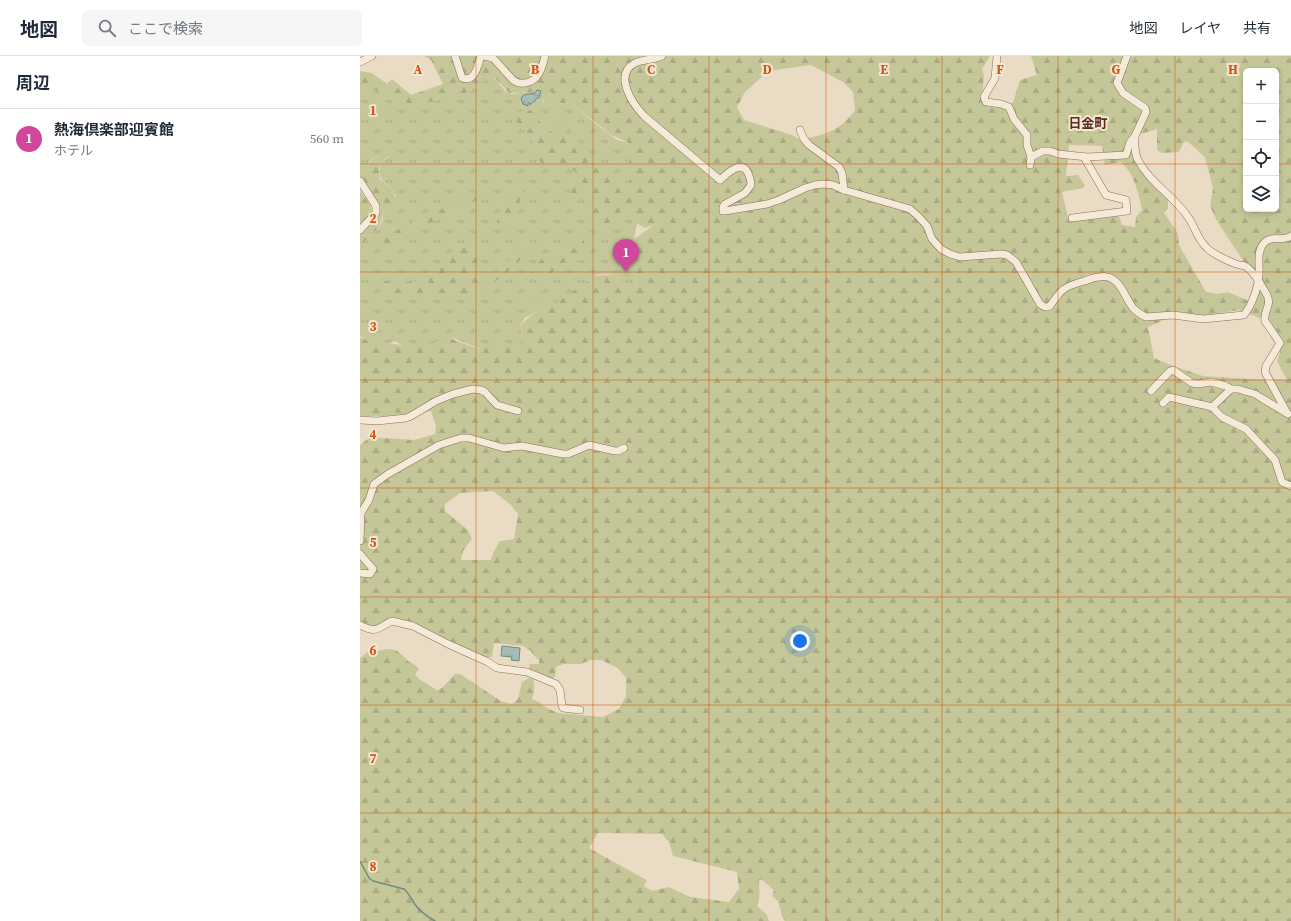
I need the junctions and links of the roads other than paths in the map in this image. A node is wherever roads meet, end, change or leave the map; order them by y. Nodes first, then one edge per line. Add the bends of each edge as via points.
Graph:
1 (372, 56) edge
2 (455, 56) edge
3 (483, 56) edge
4 (545, 56) edge
5 (662, 56) edge
6 (997, 56) edge
7 (1128, 56) edge
8 (360, 62) edge
9 (800, 130) dead end
10 (1135, 136) junction
11 (1031, 157) junction
12 (1084, 157) junction
13 (1030, 165) dead end
14 (360, 181) edge
15 (844, 190) junction
16 (1072, 218) dead end
17 (360, 230) edge
18 (1291, 236) edge
19 (1258, 281) junction
20 (1232, 389) junction
21 (1151, 391) dead end
22 (1163, 403) dead end
23 (1212, 407) junction
24 (518, 411) dead end
25 (1289, 415) edge
26 (360, 420) edge
27 (624, 448) dead end
28 (1291, 486) edge
29 (360, 541) edge
30 (360, 554) edge
31 (360, 574) edge
32 (360, 625) edge
33 (580, 710) dead end

1 - 8 street
2 - 3 street via 460,74 467,80 474,75
3 - 4 street via 493,58 516,83 522,84 537,77
5 - 15 street via 644,60 630,67 626,71 625,85 644,116 720,180 736,167 746,170 752,181 750,188 725,204 723,211 767,204 815,185 833,185
6 - 11 street via 995,78 984,97 985,100 1009,106 1014,119 1027,135
7 - 10 street via 1117,83 1123,93 1145,108 1146,112
9 - 15 street via 809,144 839,167
10 - 12 street via 1126,155
10 - 19 street via 1134,148 1138,160 1188,216 1206,248 1245,266
11 - 12 street via 1043,151
11 - 13 street
12 - 16 street via 1106,195 1126,200 1127,211
14 - 17 street via 376,206 376,214
15 - 19 street via 910,209 920,216 932,239 950,254 960,257 1001,254 1007,256 1016,262 1040,304 1047,308 1067,286 1100,276 1118,283 1133,308 1146,317 1173,315 1203,319 1244,315 1249,309
18 - 19 street via 1282,240 1271,238 1262,244
19 - 25 street via 1268,297 1265,321 1280,343 1266,366 1266,372
20 - 21 street via 1211,382 1192,383 1173,370
20 - 23 street
20 - 25 street via 1255,394
22 - 23 street via 1169,397
23 - 28 street via 1222,417 1246,429 1275,460 1282,482
24 - 26 street via 497,405 485,392 473,389 436,401 406,418
27 - 29 street via 618,451 589,445 563,454 522,446 504,448 469,438 460,438 439,445 374,484 361,513
30 - 31 street via 373,569 370,574
32 - 33 street via 371,630 379,629 392,621 413,626 497,668 527,672 556,684 560,690 563,708

